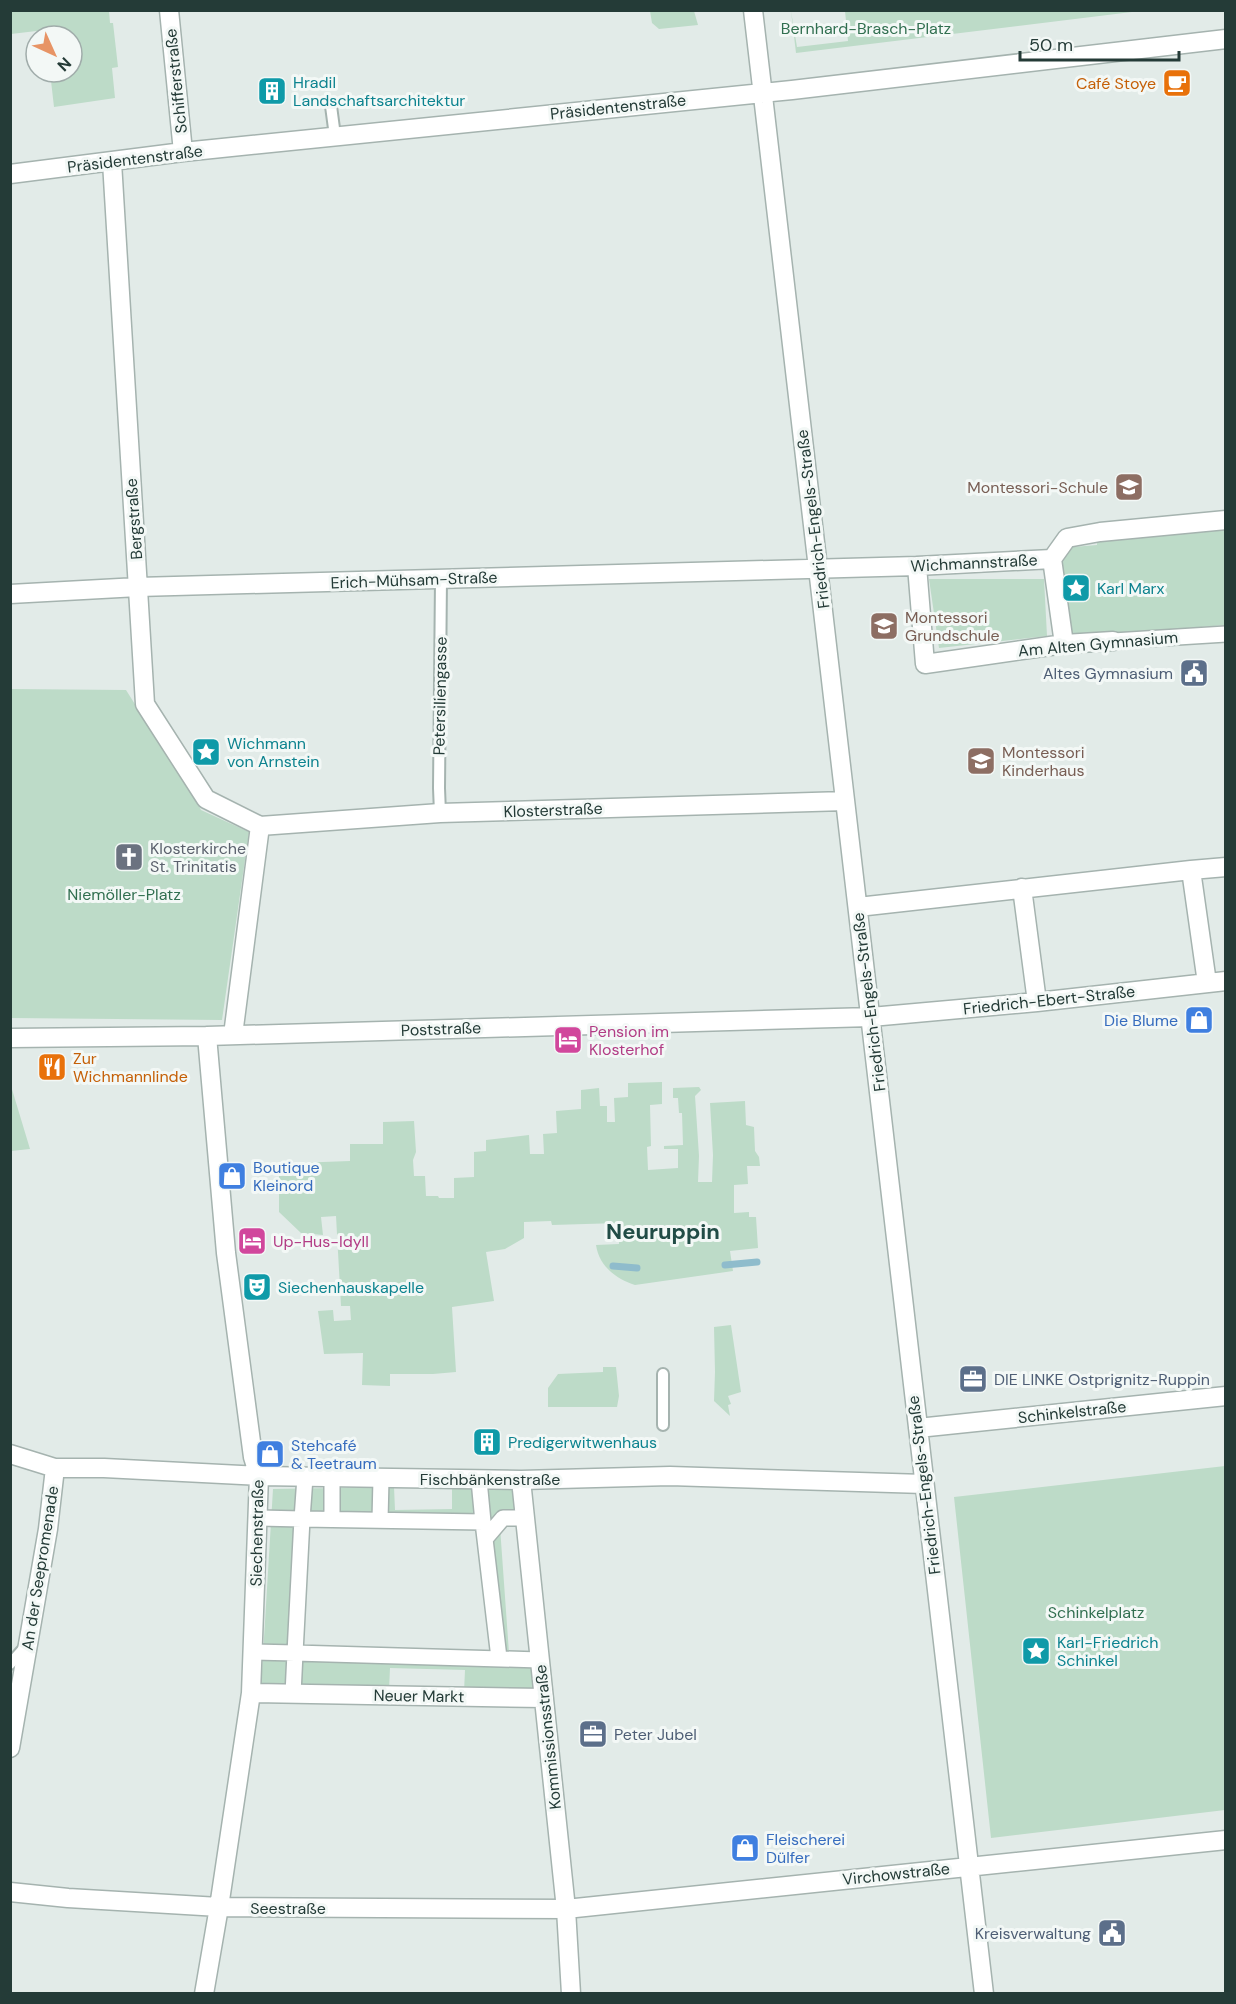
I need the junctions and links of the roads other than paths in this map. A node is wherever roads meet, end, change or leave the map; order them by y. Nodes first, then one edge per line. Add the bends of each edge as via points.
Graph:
1 (169, 10) edge
2 (753, 10) edge
3 (1226, 39) edge
4 (763, 93) junction
5 (331, 106) dead end
6 (335, 136) junction
7 (183, 152) junction
8 (112, 162) junction
9 (10, 174) edge
10 (1226, 520) edge
11 (1052, 559) junction
12 (917, 567) junction
13 (818, 568) junction
14 (441, 579) junction
15 (138, 587) junction
16 (10, 594) edge
17 (1226, 634) edge
18 (1113, 641) joint
19 (1064, 644) junction
20 (845, 801) junction
21 (440, 813) junction
22 (260, 826) junction
23 (1226, 867) edge
24 (1191, 870) junction
25 (1022, 888) junction
26 (858, 907) junction
27 (1216, 982) edge
28 (1037, 1002) junction
29 (871, 1017) junction
30 (233, 1035) junction
31 (207, 1036) junction
32 (10, 1038) edge
33 (663, 1374) dead end
34 (1226, 1396) edge
35 (663, 1425) dead end
36 (918, 1428) junction
37 (10, 1454) edge
38 (55, 1468) junction
39 (259, 1476) junction
40 (305, 1477) junction
41 (332, 1478) junction
42 (381, 1479) junction
43 (479, 1480) junction
44 (521, 1480) junction
45 (924, 1484) junction
46 (259, 1518) junction
47 (525, 1518) junction
48 (302, 1519) junction
49 (332, 1519) junction
50 (380, 1520) junction
51 (483, 1522) junction
52 (485, 1539) junction
53 (30, 1642) junction
54 (253, 1652) junction
55 (295, 1653) junction
56 (499, 1658) junction
57 (540, 1660) junction
58 (10, 1664) edge
59 (251, 1693) junction
60 (293, 1694) junction
61 (544, 1698) junction
62 (10, 1748) edge
63 (1226, 1840) edge
64 (969, 1867) junction
65 (10, 1892) edge
66 (219, 1907) junction
67 (566, 1910) junction
68 (204, 1994) edge
69 (570, 1994) edge
70 (984, 1994) edge

1 - 7 street, Schifferstraße
2 - 4 street, Friedrich-Engels-Straße
3 - 4 street, Präsidentenstraße
4 - 6 street, Präsidentenstraße
4 - 13 street, Friedrich-Engels-Straße
5 - 6 lane
6 - 7 street, Präsidentenstraße
7 - 8 street, Präsidentenstraße
8 - 9 street, Präsidentenstraße
8 - 15 street, Bergstraße
10 - 11 street, Wichmannstraße via 1067,538
11 - 12 street, Wichmannstraße
11 - 19 street
12 - 13 street, Wichmannstraße
12 - 19 street, Am Alten Gymnasium via 925,664
13 - 14 street, Erich-Mühsam-Straße
13 - 20 street, Friedrich-Engels-Straße
14 - 15 street, Erich-Mühsam-Straße
14 - 21 lane, Petersiliengasse
15 - 16 street, Erich-Mühsam-Straße
15 - 22 street, Bergstraße via 146,704 206,799
17 - 18 street, Am Alten Gymnasium
18 - 19 street, Am Alten Gymnasium
20 - 21 street, Klosterstraße
20 - 26 street, Friedrich-Engels-Straße
21 - 22 street, Klosterstraße
22 - 30 street
23 - 24 street
24 - 25 street
24 - 27 street
25 - 26 street
25 - 28 street
26 - 29 street, Friedrich-Engels-Straße
27 - 28 street, Friedrich-Ebert-Straße
28 - 29 street, Friedrich-Ebert-Straße
29 - 30 street, Poststraße
29 - 36 street, Friedrich-Engels-Straße
30 - 31 street, Poststraße
31 - 32 street, Poststraße
31 - 39 street, Siechenstraße via 226,1253 253,1457
33 - 35 lane
34 - 36 street, Schinkelstraße
36 - 45 street, Friedrich-Engels-Straße
37 - 38 street, An der Seepromenade
38 - 39 street, Fischbänkenstraße
38 - 53 street, An der Seepromenade
39 - 40 street, Fischbänkenstraße
39 - 46 street, Siechenstraße
40 - 41 street, Fischbänkenstraße
40 - 48 street
41 - 42 street, Fischbänkenstraße
41 - 49 street
42 - 43 street, Fischbänkenstraße
42 - 50 street
43 - 44 street, Fischbänkenstraße
43 - 51 street
44 - 45 street, Fischbänkenstraße via 670,1476
44 - 47 street, Kommissionsstraße
45 - 64 street, Friedrich-Engels-Straße
46 - 48 street
46 - 54 street, Siechenstraße
47 - 52 street via 503,1518
47 - 57 street, Kommissionsstraße
48 - 49 street
48 - 55 street
49 - 50 street
50 - 51 street
51 - 52 street
52 - 56 street
53 - 58 lane
53 - 62 street, An der Seepromenade
54 - 55 street
54 - 59 street, Siechenstraße
55 - 56 street
55 - 60 street
56 - 57 street
57 - 61 street, Kommissionsstraße
59 - 60 street, Neuer Markt
59 - 66 street, Siechenstraße
60 - 61 street, Neuer Markt
61 - 67 street, Kommissionsstraße
63 - 64 street, Virchowstraße
64 - 67 street, Virchowstraße
64 - 70 street, Friedrich-Engels-Straße
65 - 66 street, Seestraße
66 - 67 street, Seestraße
66 - 68 street, Siechenstraße
67 - 69 street, Kommissionsstraße

